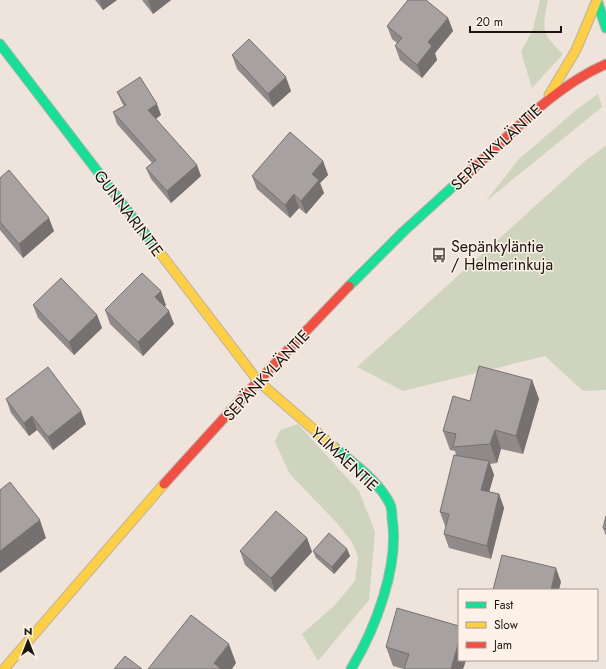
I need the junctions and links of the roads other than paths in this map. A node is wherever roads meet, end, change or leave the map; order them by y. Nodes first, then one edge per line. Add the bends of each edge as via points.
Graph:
1 (597, 0) edge
2 (606, 28) edge
3 (0, 44) edge
4 (606, 64) edge
5 (547, 99) junction
6 (258, 381) junction
7 (4, 669) edge
8 (351, 669) edge

1 - 2 main road
1 - 5 main road, SEPÄNKYLÄNTIE via 576,50
3 - 6 main road, GUNNARINTIE
4 - 5 main road, SEPÄNKYLÄNTIE via 593,69
5 - 6 main road, SEPÄNKYLÄNTIE via 397,238
6 - 7 main road, SEPÄNKYLÄNTIE via 140,511
6 - 8 main road, YLIMÄENTIE via 371,479 390,504 394,533 387,587 364,646

